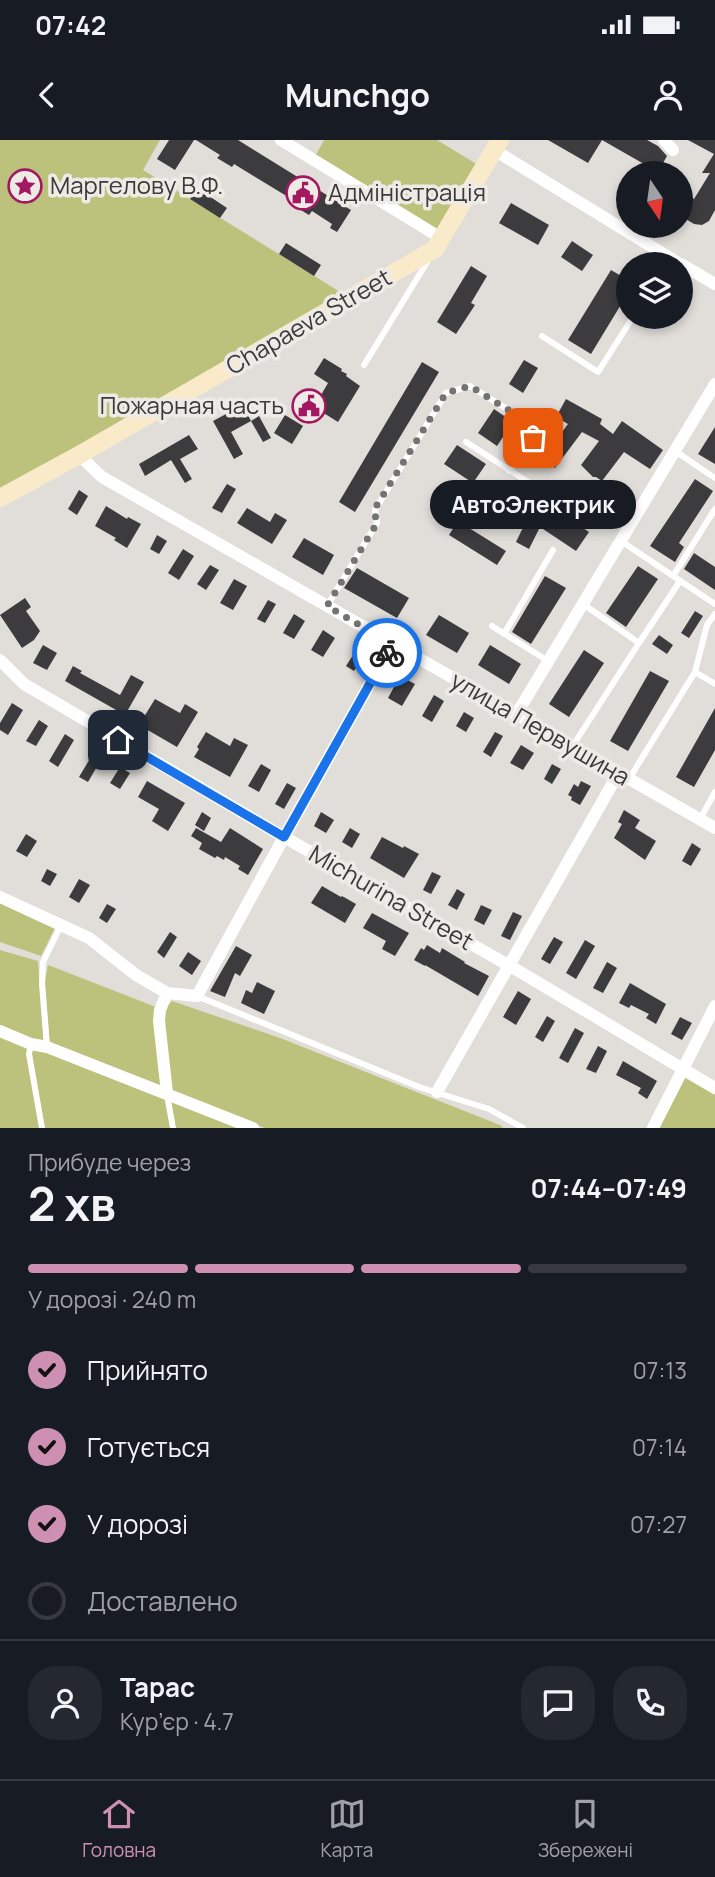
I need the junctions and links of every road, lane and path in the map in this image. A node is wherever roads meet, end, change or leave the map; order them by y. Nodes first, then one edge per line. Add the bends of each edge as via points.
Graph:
1 (281, 140) edge
2 (491, 143) edge
3 (438, 243) junction
4 (657, 252) edge
5 (693, 273) edge
6 (715, 284) edge
7 (625, 329) edge
8 (542, 336) dead end
9 (363, 365) dead end
10 (715, 384) edge
11 (466, 442) dead end
12 (675, 451) junction
13 (79, 455) junction
14 (509, 471) junction
15 (715, 478) edge
16 (538, 489) dead end
17 (0, 498) edge
18 (715, 509) edge
19 (621, 541) junction
20 (553, 550) dead end
21 (673, 576) junction
22 (680, 581) junction
23 (583, 604) junction
24 (715, 604) edge
25 (327, 606) junction
26 (715, 614) edge
27 (492, 626) dead end
28 (504, 634) junction
29 (639, 643) junction
30 (392, 644) junction
31 (0, 660) edge
32 (548, 661) junction
33 (695, 672) junction
34 (715, 684) edge
35 (516, 715) junction
36 (572, 748) junction
37 (623, 777) junction
38 (715, 792) edge
39 (699, 819) junction
40 (715, 828) edge
41 (284, 837) junction
42 (0, 897) edge
43 (61, 925) junction
44 (509, 966) junction
45 (167, 993) junction
46 (197, 996) junction
47 (715, 1006) edge
48 (0, 1031) edge
49 (30, 1044) junction
50 (47, 1047) junction
51 (684, 1070) junction
52 (715, 1088) edge
53 (437, 1092) junction
54 (167, 1093) junction
55 (42, 1128) edge
56 (173, 1128) edge
57 (253, 1128) edge
58 (523, 1128) edge
59 (653, 1128) edge

1 - 3 street
2 - 3 main road, Chapaeva Street
2 - 4 street
3 - 9 lane
3 - 13 main road, Chapaeva Street
5 - 6 street
7 - 8 lane via 598,372
10 - 12 street
11 - 14 lane
12 - 15 lane
12 - 19 street
13 - 17 main road, Chapaeva Street
13 - 25 street, улица Первушина via 102,477
14 - 16 lane
14 - 25 lane via 533,438 526,421 470,386 446,393 374,510 377,523
18 - 21 lane
19 - 21 lane
19 - 23 street
20 - 28 lane
21 - 22 lane
22 - 24 lane
22 - 29 lane
23 - 29 lane
23 - 32 street
25 - 30 street, улица Первушина
26 - 33 lane via 707,625
27 - 28 lane
28 - 32 lane
29 - 36 lane
30 - 35 street, улица Первушина
30 - 41 street
31 - 41 street, Michurina Street via 24,684
32 - 35 street
33 - 34 lane
33 - 37 lane
35 - 36 street, улица Первушина
36 - 37 street, улица Первушина
37 - 39 street, улица Первушина
37 - 44 street
38 - 39 lane
39 - 40 street, улица Первушина
41 - 44 street, Michurina Street
41 - 46 street
42 - 43 street
43 - 45 street via 89,938
43 - 50 lane via 43,961
44 - 51 street, Michurina Street
44 - 53 street
45 - 46 street
45 - 54 street via 159,1021
46 - 53 lane
47 - 51 street
48 - 49 street
49 - 50 street
49 - 55 lane
50 - 54 street
51 - 52 street, Michurina Street
51 - 59 street
53 - 58 lane via 489,1109
54 - 56 lane
54 - 57 street

